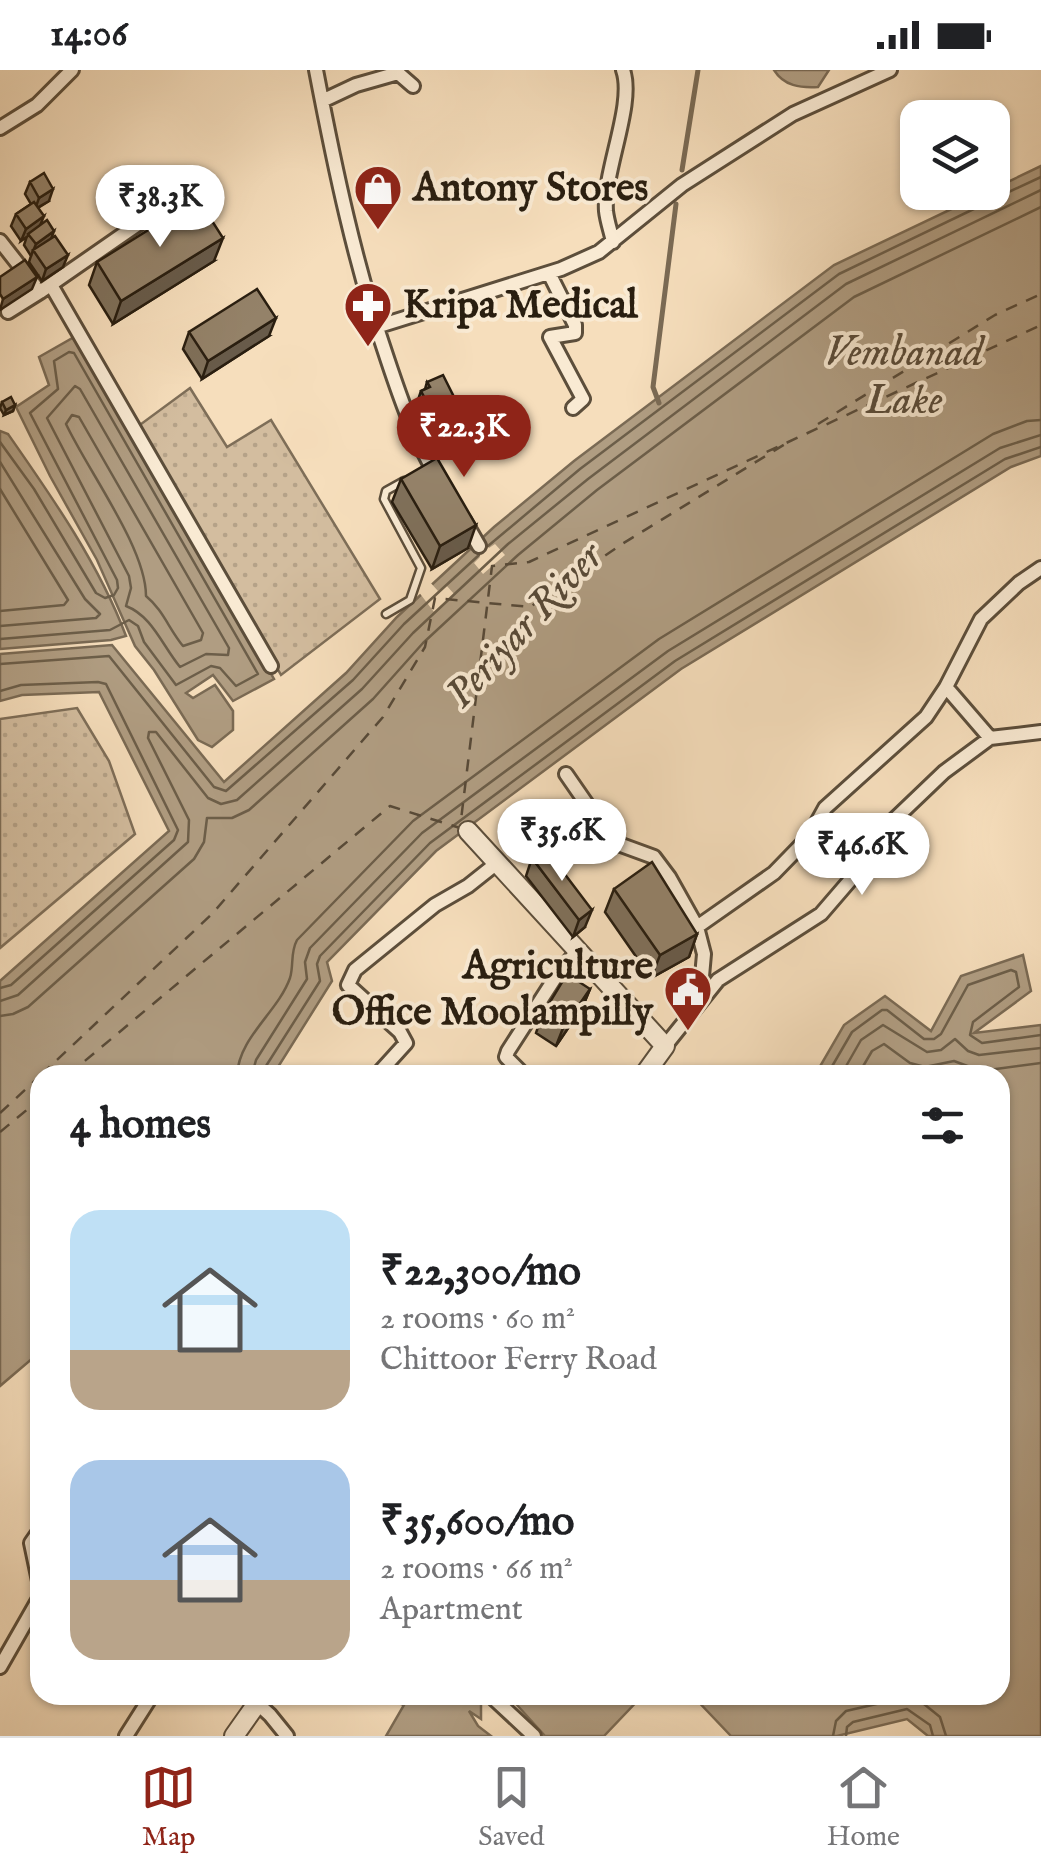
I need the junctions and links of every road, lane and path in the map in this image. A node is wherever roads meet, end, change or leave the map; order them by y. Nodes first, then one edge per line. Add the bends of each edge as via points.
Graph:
1 (72, 70) edge
2 (316, 70) edge
3 (622, 70) edge
4 (890, 70) edge
5 (413, 86) dead end
6 (322, 101) junction
7 (0, 128) edge
8 (160, 198) dead end
9 (0, 242) edge
10 (613, 242) junction
11 (550, 273) junction
12 (46, 289) junction
13 (8, 312) dead end
14 (376, 327) junction
15 (573, 408) dead end
16 (431, 466) junction
17 (440, 482) edge
18 (460, 514) edge
19 (479, 546) dead end
20 (1041, 568) edge
21 (386, 614) dead end
22 (271, 666) dead end
23 (946, 688) junction
24 (1041, 732) edge
25 (990, 738) junction
26 (566, 774) dead end
27 (468, 831) dead end
28 (497, 862) junction
29 (697, 928) junction
30 (578, 950) junction
31 (700, 1001) junction
32 (665, 1046) junction
33 (509, 1061) junction
34 (386, 1065) edge
35 (506, 1065) edge
36 (513, 1065) edge
37 (651, 1065) edge
38 (30, 1614) edge
39 (0, 1667) edge
40 (146, 1705) edge
41 (252, 1705) edge
42 (262, 1705) edge
43 (501, 1705) edge
44 (126, 1736) edge
45 (234, 1736) edge
46 (286, 1736) edge
47 (534, 1736) edge

1 - 7 street
2 - 6 street
3 - 10 street via 606,209
4 - 10 street via 793,114 678,188
5 - 6 street via 398,73
6 - 14 street via 340,198
8 - 12 street via 141,222
9 - 12 street
10 - 11 street
11 - 14 street
11 - 15 street via 575,325 575,333 550,337 583,399
12 - 13 street
12 - 22 street
14 - 16 street via 413,436
16 - 17 street
16 - 21 lane via 386,491 386,506 421,568 410,600
18 - 19 street
20 - 23 street via 981,619
23 - 25 street
23 - 29 street via 926,718 825,808 774,873
24 - 25 street
25 - 31 street via 895,817 821,914 718,980
26 - 29 street via 613,842 654,857
27 - 28 street
28 - 30 street
28 - 34 street via 356,970 348,985 406,1043
29 - 31 street via 704,954
30 - 32 street
30 - 33 street via 508,1051
31 - 32 street
32 - 37 street
33 - 35 street
33 - 36 street
38 - 39 street
40 - 44 street
41 - 45 street
42 - 46 street
43 - 47 street

